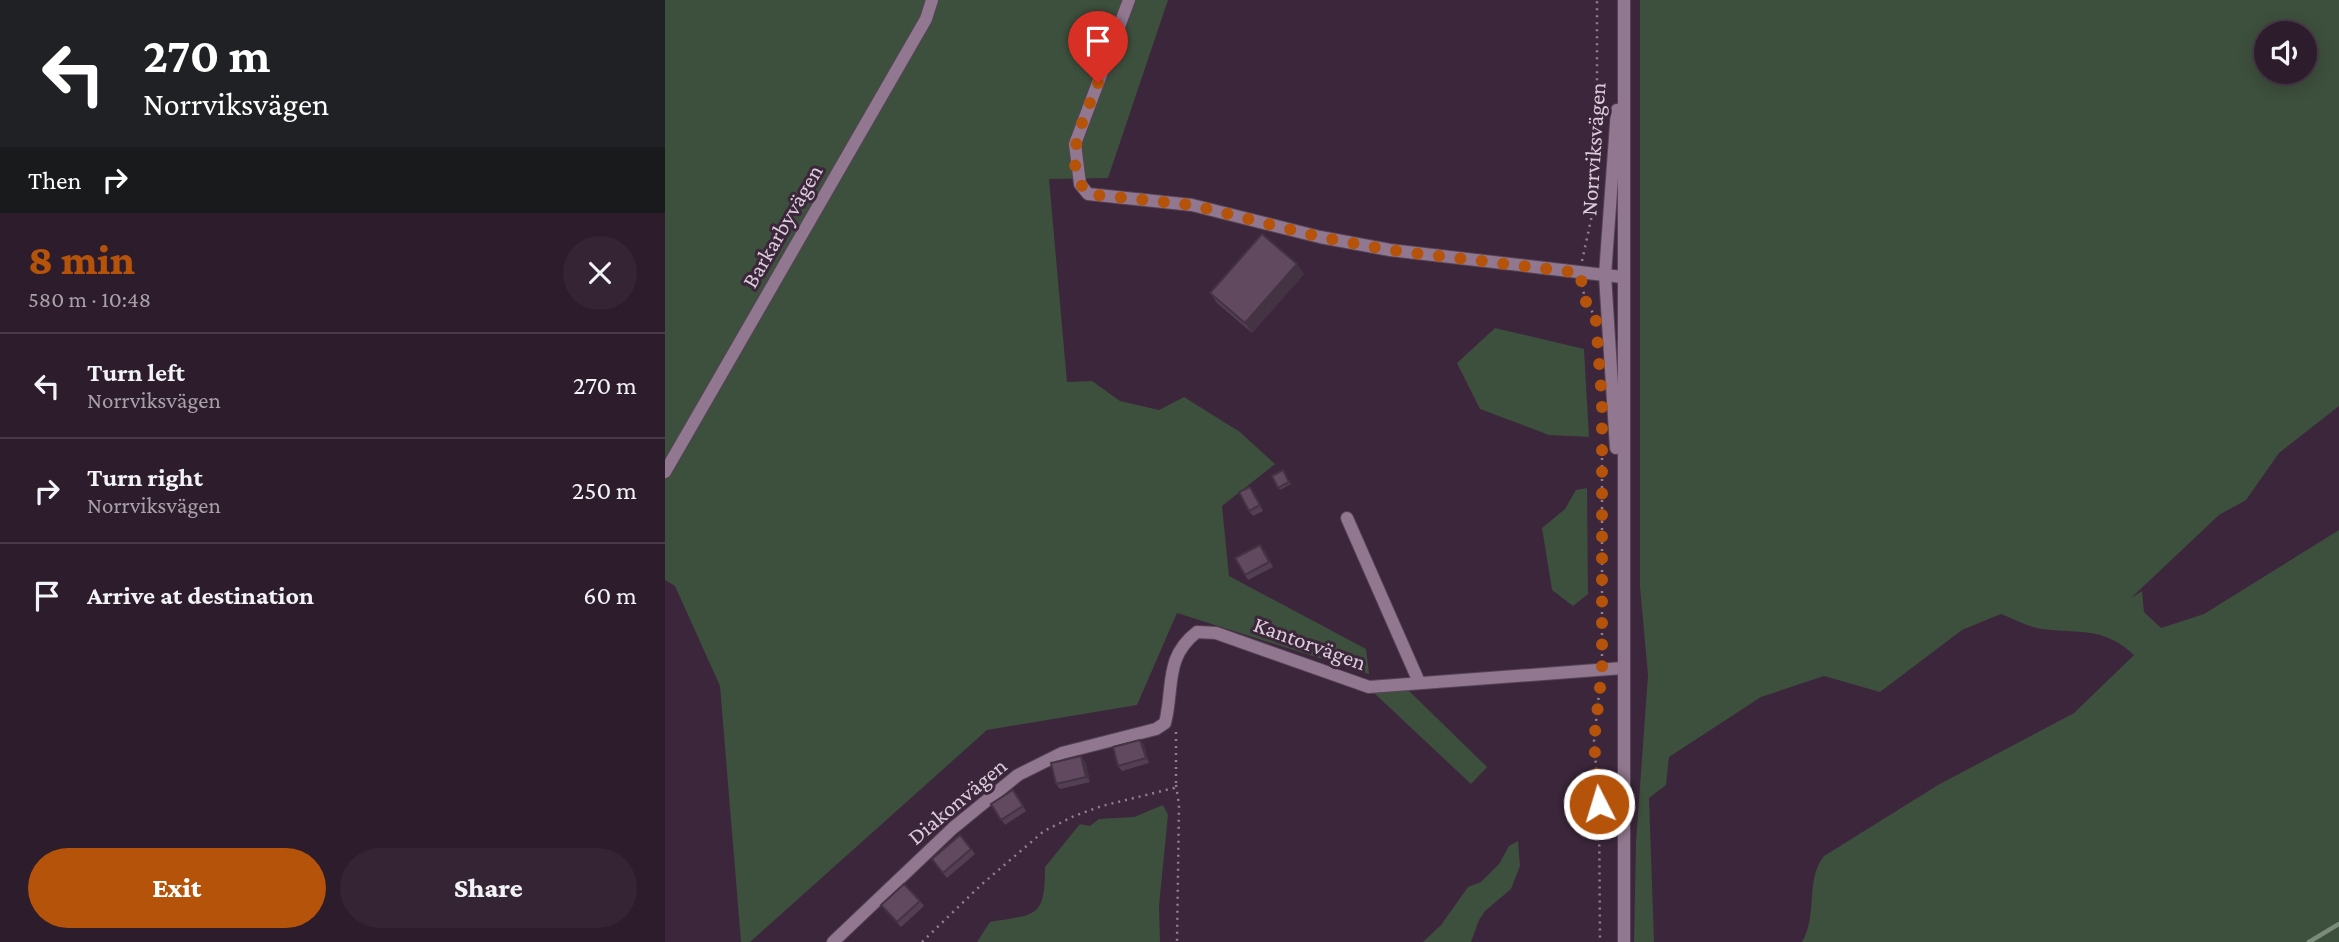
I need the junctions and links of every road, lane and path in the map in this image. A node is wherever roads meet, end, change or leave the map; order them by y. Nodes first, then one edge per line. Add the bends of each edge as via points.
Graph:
1 (932, 0) edge
2 (1118, 0) edge
3 (1129, 0) edge
4 (1597, 0) edge
5 (1624, 0) edge
6 (1120, 20) junction
7 (1624, 25) junction
8 (1625, 159) junction
9 (1581, 273) junction
10 (1605, 275) junction
11 (1622, 277) junction
12 (1596, 321) dead end
13 (1623, 373) junction
14 (1602, 441) dead end
15 (665, 472) edge
16 (1347, 518) dead end
17 (1623, 528) junction
18 (1190, 638) joint
19 (1623, 668) junction
20 (1602, 670) junction
21 (1419, 682) junction
22 (1176, 724) dead end
23 (1176, 785) junction
24 (832, 942) edge
25 (922, 942) edge
26 (1177, 942) edge
27 (1600, 942) edge
28 (1624, 942) edge

1 - 15 street, Barkarbyvägen via 926,19
2 - 6 street
3 - 6 street
4 - 9 path via 1597,127 1591,215
5 - 7 street, Norrviksvägen
6 - 9 street via 1075,144 1080,184 1088,194 1192,205 1389,250
7 - 8 street, Norrviksvägen
7 - 10 street, Norrviksvägen
8 - 11 street, Norrviksvägen
8 - 13 street, Norrviksvägen via 1631,215
9 - 10 street
9 - 12 path via 1582,294
10 - 11 street
10 - 17 street, Norrviksvägen
11 - 13 street, Norrviksvägen
13 - 17 street, Norrviksvägen
14 - 20 path
16 - 21 street
17 - 19 street, Norrviksvägen
18 - 21 street, Kantorvägen via 1197,632 1216,633 1369,687
18 - 24 street, Diakonvägen via 1175,660 1165,723 1062,753 1018,775 953,828
19 - 20 street
19 - 28 street, Norrviksvägen
20 - 21 street
20 - 27 path via 1594,741
22 - 23 path
23 - 25 path via 1075,816 1044,831
23 - 26 path

